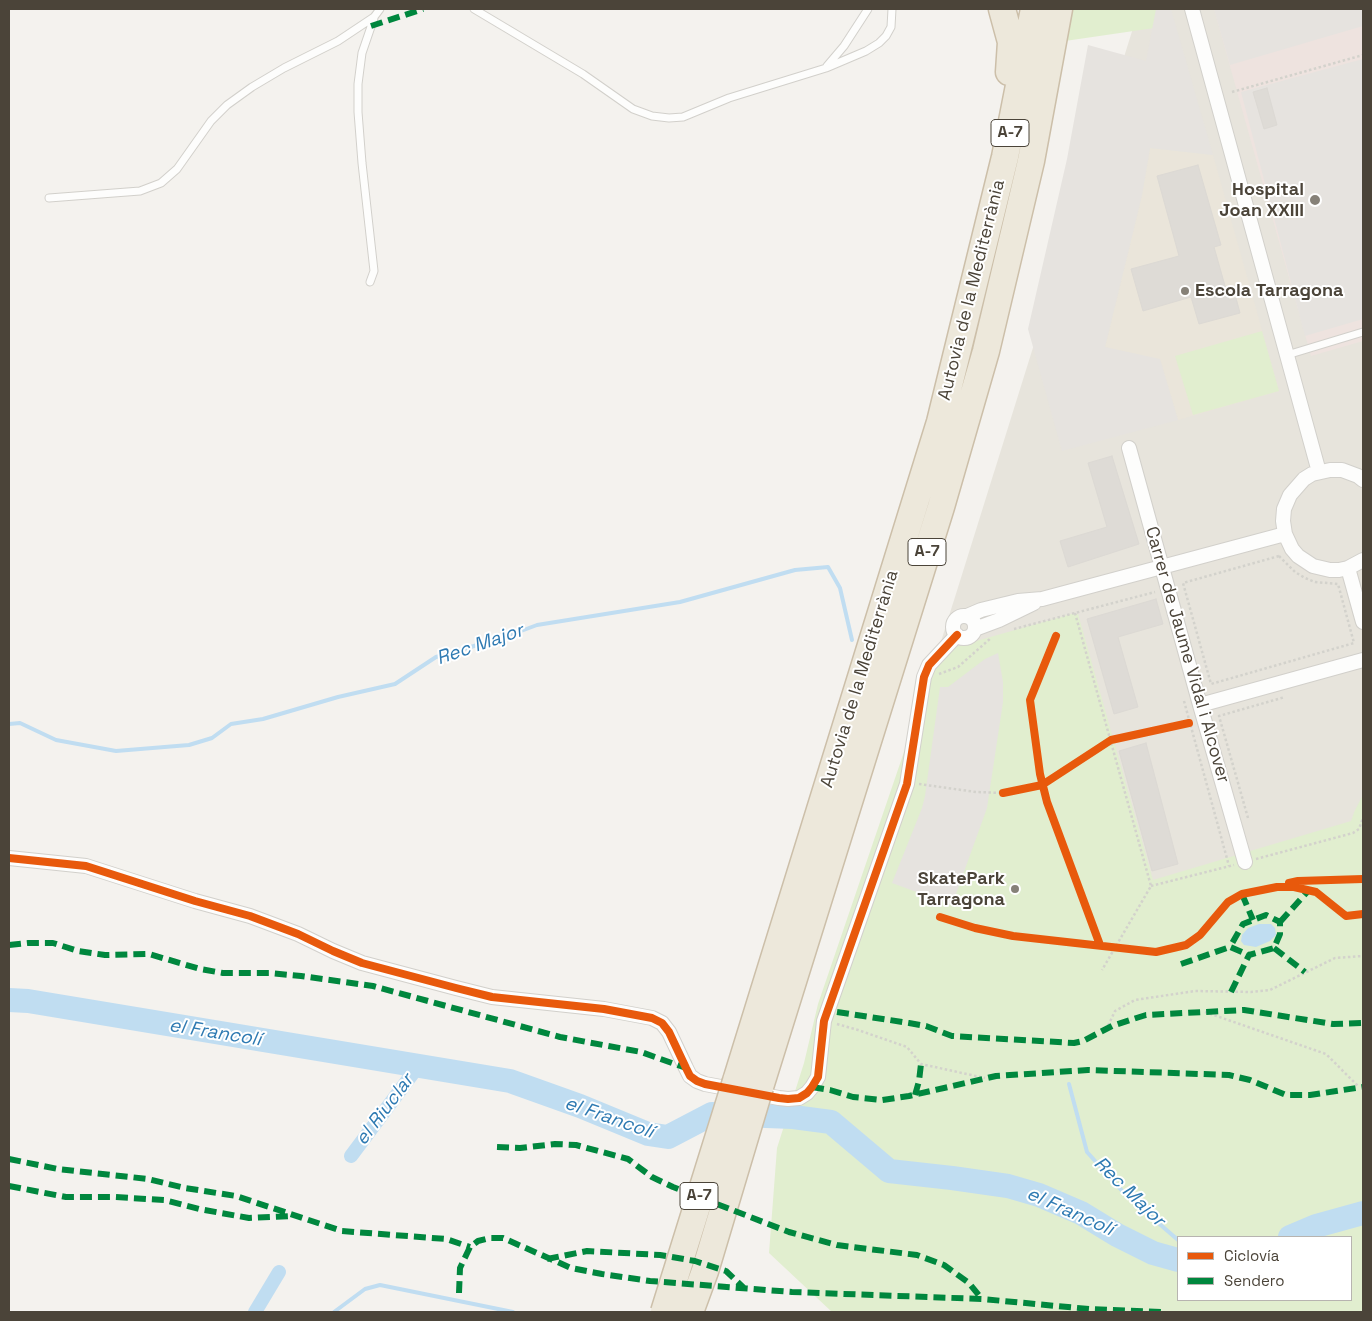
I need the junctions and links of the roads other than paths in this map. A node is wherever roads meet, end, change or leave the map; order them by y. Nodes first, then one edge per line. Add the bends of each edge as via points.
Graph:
1 (380, 9) edge
2 (474, 9) edge
3 (868, 9) edge
4 (892, 9) edge
5 (1002, 9) edge
6 (1034, 9) edge
7 (1059, 9) edge
8 (1192, 9) edge
9 (374, 18) junction
10 (826, 68) junction
11 (49, 198) dead end
12 (981, 255) junction
13 (370, 282) dead end
14 (1363, 332) edge
15 (1287, 355) junction
16 (1130, 448) dead end
17 (1319, 472) junction
18 (1363, 480) edge
19 (1285, 534) junction
20 (1363, 560) edge
21 (1162, 566) junction
22 (1348, 568) junction
23 (1042, 600) junction
24 (967, 616) junction
25 (1363, 622) edge
26 (975, 629) junction
27 (956, 635) junction
28 (1363, 660) edge
29 (1200, 705) junction
30 (9, 858) edge
31 (1246, 862) road end
32 (748, 1084) junction
33 (678, 1264) junction
34 (705, 1271) junction
35 (653, 1312) edge
36 (664, 1312) edge
37 (690, 1312) edge
38 (701, 1312) edge

1 - 9 lane
2 - 10 lane via 583,74 633,109 652,116 683,117 729,98
3 - 10 lane
4 - 10 lane via 892,26 879,43
5 - 12 highway via 1011,42 1008,84 994,155
6 - 12 highway, Autovia de la Mediterrània / A-7 via 1005,157
7 - 32 highway, Autovia de la Mediterrània / A-7 via 1031,161 986,351 941,507
8 - 15 street
9 - 11 lane via 338,42 284,68 227,105 177,169 161,182 140,191
9 - 13 lane via 362,53 358,84 362,164 374,271
12 - 32 highway, Autovia de la Mediterrània / A-7 via 940,422
14 - 15 lane
15 - 17 street
16 - 21 street, Carrer de Jaume Vidal i Alcover
17 - 18 street via 1342,470
17 - 19 street via 1304,479 1290,495 1284,509
19 - 21 street
19 - 22 street via 1292,548 1306,562 1330,570
20 - 22 street
21 - 23 street
21 - 29 street, Carrer de Jaume Vidal i Alcover
22 - 25 street
23 - 24 street via 1018,601
23 - 26 street
24 - 26 street via 972,619
24 - 27 street via 961,616 953,624
26 - 27 street via 967,638
27 - 30 street via 929,664 924,677 915,787 824,1021 818,1077 807,1093 799,1098 778,1098 705,1084 690,1076 669,1032 652,1018 604,1009 492,997 362,963 250,916 86,866
28 - 29 street
29 - 31 street, Carrer de Jaume Vidal i Alcover
32 - 33 highway, Autovia de la Mediterrània / A-7, bridge
32 - 34 highway, Autovia de la Mediterrània / A-7, bridge
33 - 35 highway
33 - 36 highway, Autovia de la Mediterrània / A-7, bridge
34 - 37 highway, Autovia de la Mediterrània / A-7, bridge
34 - 38 highway, bridge

